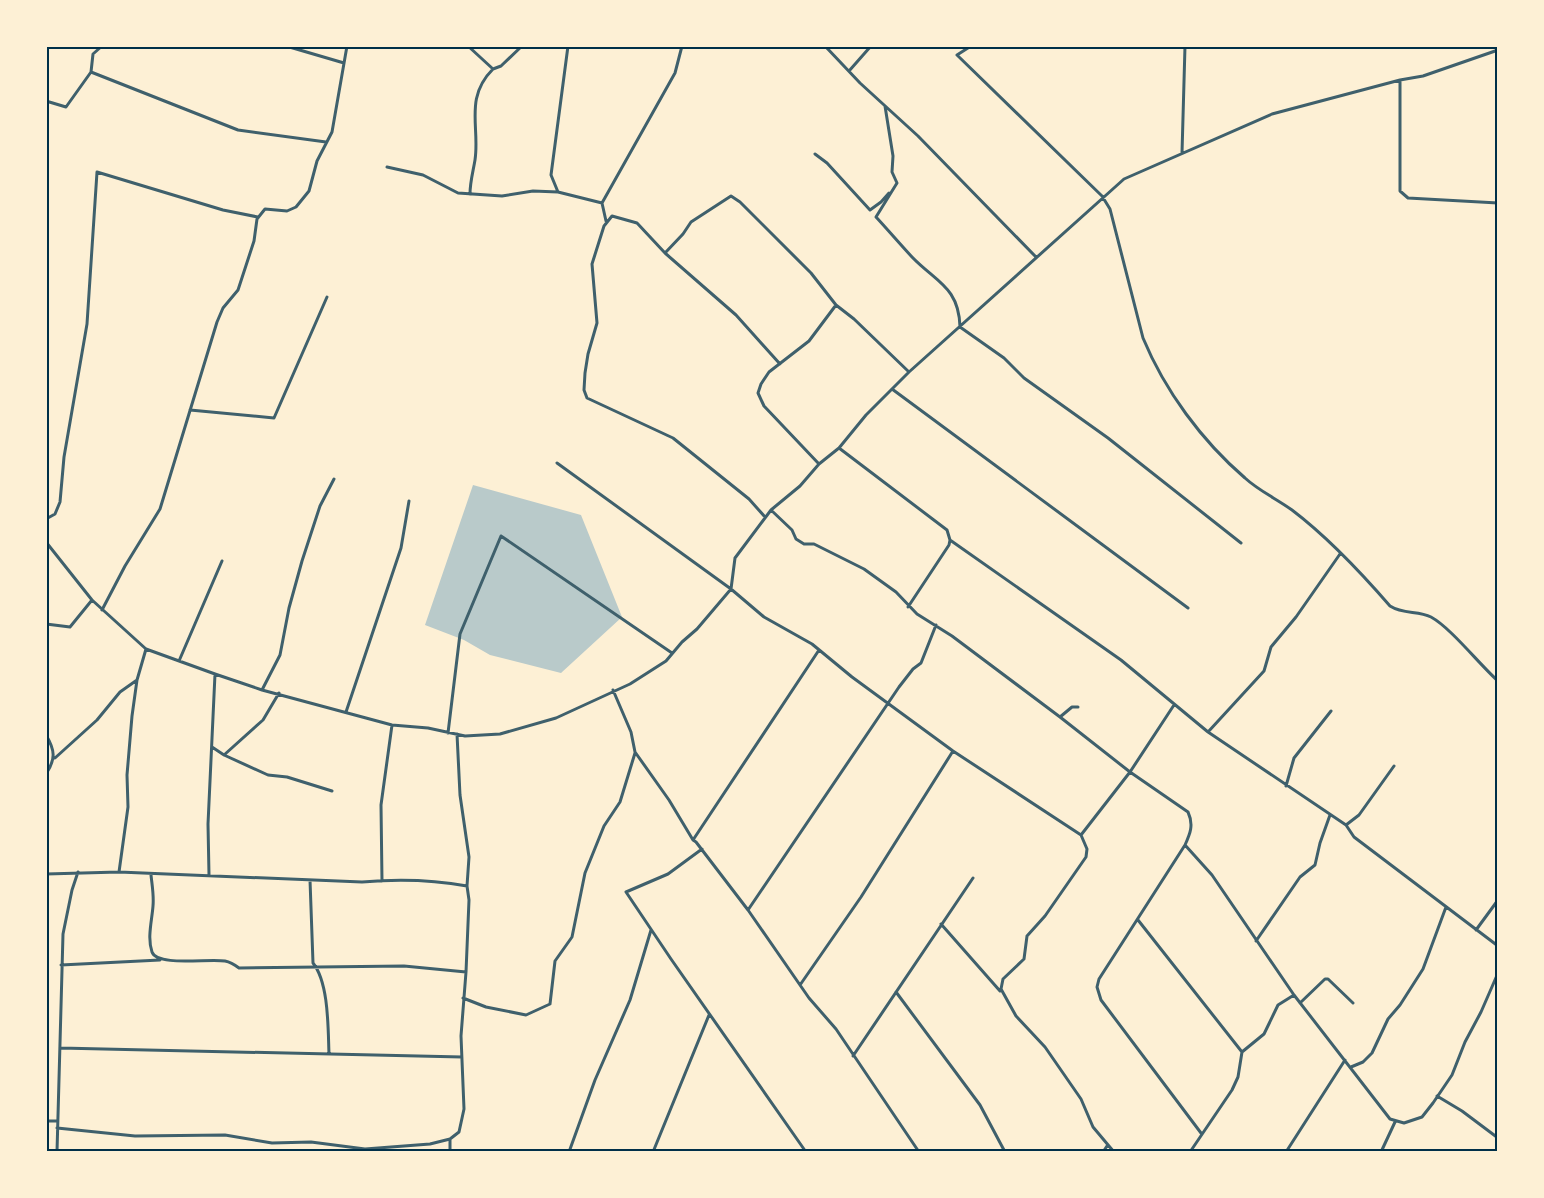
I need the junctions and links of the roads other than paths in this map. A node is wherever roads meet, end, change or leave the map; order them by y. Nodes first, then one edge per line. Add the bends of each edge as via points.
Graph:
1 (102, 46) edge
2 (286, 46) edge
3 (347, 46) edge
4 (468, 46) edge
5 (522, 46) edge
6 (568, 46) edge
7 (682, 46) edge
8 (826, 46) edge
9 (871, 46) edge
10 (971, 46) edge
11 (1178, 46) edge
12 (1185, 46) edge
13 (1498, 50) edge
14 (344, 62) junction
15 (493, 69) junction
16 (849, 71) junction
17 (92, 72) junction
18 (1400, 80) junction
19 (46, 101) edge
20 (885, 106) junction
21 (326, 142) junction
22 (1182, 152) junction
23 (816, 154) dead end
24 (387, 168) dead end
25 (897, 183) junction
26 (558, 192) junction
27 (470, 194) junction
28 (1102, 196) junction
29 (602, 203) junction
30 (1498, 203) edge
31 (258, 217) junction
32 (606, 221) junction
33 (665, 253) junction
34 (1036, 257) junction
35 (327, 296) dead end
36 (836, 305) junction
37 (960, 327) junction
38 (780, 364) junction
39 (909, 372) junction
40 (892, 389) junction
41 (190, 410) junction
42 (839, 448) junction
43 (557, 463) dead end
44 (819, 464) junction
45 (334, 479) dead end
46 (409, 501) dead end
47 (771, 510) junction
48 (765, 517) junction
49 (46, 519) edge
50 (950, 540) junction
51 (46, 542) edge
52 (1241, 543) dead end
53 (1340, 554) junction
54 (222, 562) dead end
55 (730, 589) junction
56 (92, 600) junction
57 (908, 607) junction
58 (1188, 608) dead end
59 (102, 610) junction
60 (46, 624) edge
61 (936, 625) junction
62 (146, 649) junction
63 (820, 650) junction
64 (672, 653) junction
65 (179, 661) junction
66 (215, 674) junction
67 (137, 680) junction
68 (1498, 681) edge
69 (262, 690) junction
70 (613, 690) junction
71 (279, 694) junction
72 (889, 702) junction
73 (1174, 705) junction
74 (1078, 707) dead end
75 (1331, 711) dead end
76 (346, 712) junction
77 (1060, 717) junction
78 (392, 725) junction
79 (1208, 732) junction
80 (448, 733) junction
81 (457, 734) junction
82 (46, 735) edge
83 (212, 747) junction
84 (953, 751) junction
85 (635, 752) junction
86 (224, 756) junction
87 (55, 758) junction
88 (1394, 766) dead end
89 (1130, 772) junction
90 (46, 774) edge
91 (1286, 786) junction
92 (332, 791) dead end
93 (1330, 815) junction
94 (1346, 825) junction
95 (1080, 835) junction
96 (692, 840) junction
97 (1185, 845) junction
98 (702, 849) junction
99 (78, 872) junction
100 (119, 872) junction
101 (46, 874) edge
102 (151, 875) junction
103 (209, 875) junction
104 (973, 878) dead end
105 (310, 880) junction
106 (382, 881) junction
107 (467, 886) junction
108 (1498, 900) edge
109 (1446, 907) junction
110 (748, 910) junction
111 (1138, 920) junction
112 (941, 924) junction
113 (651, 929) junction
114 (1476, 930) junction
115 (1256, 941) junction
116 (1497, 945) edge
117 (1498, 952) edge
118 (163, 960) junction
119 (61, 965) junction
120 (317, 968) junction
121 (466, 972) junction
122 (1498, 973) edge
123 (800, 985) junction
124 (896, 992) junction
125 (1002, 993) junction
126 (1294, 996) junction
127 (463, 998) junction
128 (1300, 1003) junction
129 (1353, 1003) dead end
130 (709, 1014) junction
131 (60, 1048) junction
132 (1242, 1052) junction
133 (329, 1054) junction
134 (853, 1056) junction
135 (462, 1057) junction
136 (1345, 1060) junction
137 (1351, 1067) junction
138 (1437, 1096) junction
139 (46, 1121) edge
140 (58, 1121) junction
141 (1395, 1122) junction
142 (57, 1128) junction
143 (1201, 1133) junction
144 (1498, 1138) edge
145 (450, 1139) junction
146 (1107, 1146) junction
147 (57, 1152) edge
148 (450, 1152) edge
149 (569, 1152) edge
150 (653, 1152) edge
151 (806, 1152) edge
152 (919, 1152) edge
153 (1006, 1152) edge
154 (1102, 1152) edge
155 (1114, 1152) edge
156 (1190, 1152) edge
157 (1286, 1152) edge
158 (1382, 1152) edge

1 - 17 street via 93,54
2 - 14 street
3 - 14 street
4 - 15 street
5 - 15 street via 501,66
6 - 26 street via 551,175
7 - 29 street via 675,73
8 - 16 street
9 - 16 street
10 - 28 street via 957,55
11 - 12 street
12 - 22 street
13 - 18 street via 1423,76
14 - 21 street via 332,132
15 - 27 street via 484,78 474,113 475,159
16 - 20 street
17 - 19 street via 66,107
17 - 21 street via 238,130
18 - 22 street via 1272,114
18 - 30 street via 1400,191 1408,198
20 - 25 street via 893,156 892,172
20 - 34 street
21 - 31 street via 303,201 287,211 264,209
22 - 28 street via 1124,178
23 - 25 street via 870,210
24 - 27 street via 423,175 458,193
25 - 37 street via 876,217 914,259 943,282 956,303
26 - 27 street via 533,191 502,196
26 - 29 street
28 - 34 street
28 - 53 street via 1110,209 1143,338 1192,423 1246,480 1293,511
29 - 32 street
31 - 41 street via 238,290 223,308 217,322
31 - 49 street via 223,210 96,172 87,324 64,457 60,502 55,514
32 - 33 street via 612,216 637,223
32 - 48 street via 592,264 597,323 585,373 584,390 588,398 673,438 749,499
33 - 36 street via 690,222 731,196 811,272
33 - 38 street via 722,301
34 - 37 street
35 - 41 street via 274,418
36 - 38 street via 809,341
36 - 39 street
37 - 39 street
37 - 52 street
38 - 44 street via 761,384 760,400
39 - 40 street
40 - 42 street
40 - 58 street
41 - 59 street via 160,509
42 - 44 street
42 - 50 street via 948,530
43 - 55 street
44 - 47 street via 800,486
45 - 69 street via 320,506 302,561 280,655
46 - 76 street via 402,548
47 - 48 street
47 - 57 street via 792,530 796,539 804,544 814,544 864,569 896,592
48 - 55 street via 735,558
50 - 57 street
50 - 73 street via 1121,660
51 - 56 street
53 - 68 street via 1390,606 1399,612 1429,616 1442,625
53 - 79 street via 1271,647 1264,671
54 - 65 street
55 - 63 street via 764,617
55 - 64 street
56 - 59 street
56 - 60 street via 70,628
57 - 61 street
59 - 62 street
61 - 72 street via 920,663
61 - 77 street
62 - 65 street
62 - 67 street
63 - 72 street
63 - 96 street
64 - 70 street via 666,661 630,684
64 - 80 street via 502,536 460,634
65 - 66 street
66 - 69 street
66 - 83 street
67 - 87 street via 120,692 97,720
67 - 100 street
69 - 71 street
70 - 81 street via 556,718 524,728 500,734
70 - 85 street via 631,732
71 - 76 street
71 - 86 street via 263,720
72 - 84 street
72 - 110 street
73 - 79 street
73 - 89 street
74 - 77 street via 1072,707
75 - 91 street via 1294,758
76 - 78 street
77 - 89 street
78 - 80 street
78 - 106 street via 381,805
79 - 91 street
80 - 81 street
81 - 107 street via 460,795 469,857
82 - 87 street via 53,746
83 - 86 street
83 - 103 street
84 - 95 street
84 - 123 street via 861,897
85 - 96 street
85 - 127 street via 620,802 604,826 587,865 572,937 555,962 550,1004 526,1015 486,1007
86 - 92 street via 268,774
87 - 90 street
88 - 94 street via 1359,815
89 - 95 street
89 - 97 street via 1188,812 1192,826
91 - 93 street
93 - 94 street
93 - 115 street via 1315,865 1300,877
94 - 109 street via 1354,837
95 - 125 street via 1087,849 1086,857 1027,936 1024,959 1003,979
96 - 98 street
97 - 111 street
97 - 115 street via 1212,875
98 - 110 street
98 - 113 street via 668,874 626,892
99 - 100 street
99 - 101 street
99 - 119 street via 68,907
100 - 102 street
102 - 103 street
102 - 118 street via 152,952 154,957
103 - 105 street
104 - 112 street
105 - 106 street
105 - 120 street via 313,963
106 - 107 street
107 - 121 street via 470,900
108 - 114 street
109 - 114 street
109 - 137 street via 1423,969 1388,1019 1372,1053
110 - 123 street
111 - 132 street
111 - 143 street via 1099,979 1098,994
112 - 124 street
112 - 125 street
113 - 130 street
113 - 149 street via 630,1000 595,1080
114 - 116 street
115 - 126 street
116 - 117 street
118 - 119 street
118 - 120 street via 227,961 239,968
119 - 131 street
120 - 121 street via 404,966
120 - 133 street via 326,1001
121 - 127 street
122 - 138 street via 1452,1076
123 - 134 street via 836,1029
124 - 134 street
124 - 153 street via 980,1105
125 - 146 street via 1016,1016 1045,1047 1081,1099 1092,1127
126 - 128 street
126 - 132 street via 1278,1005 1264,1034
127 - 135 street
128 - 129 street via 1325,979
128 - 136 street
130 - 150 street
130 - 151 street
131 - 133 street
131 - 140 street
132 - 143 street via 1232,1090
133 - 135 street
134 - 152 street
135 - 145 street via 464,1109 459,1132
136 - 137 street
136 - 157 street
137 - 141 street
138 - 141 street via 1422,1117
138 - 144 street
139 - 140 street
140 - 142 street
141 - 158 street
142 - 145 street via 135,1136 225,1135 272,1143 311,1142 365,1149 412,1147
142 - 147 street
143 - 156 street
145 - 148 street
146 - 154 street
146 - 155 street

